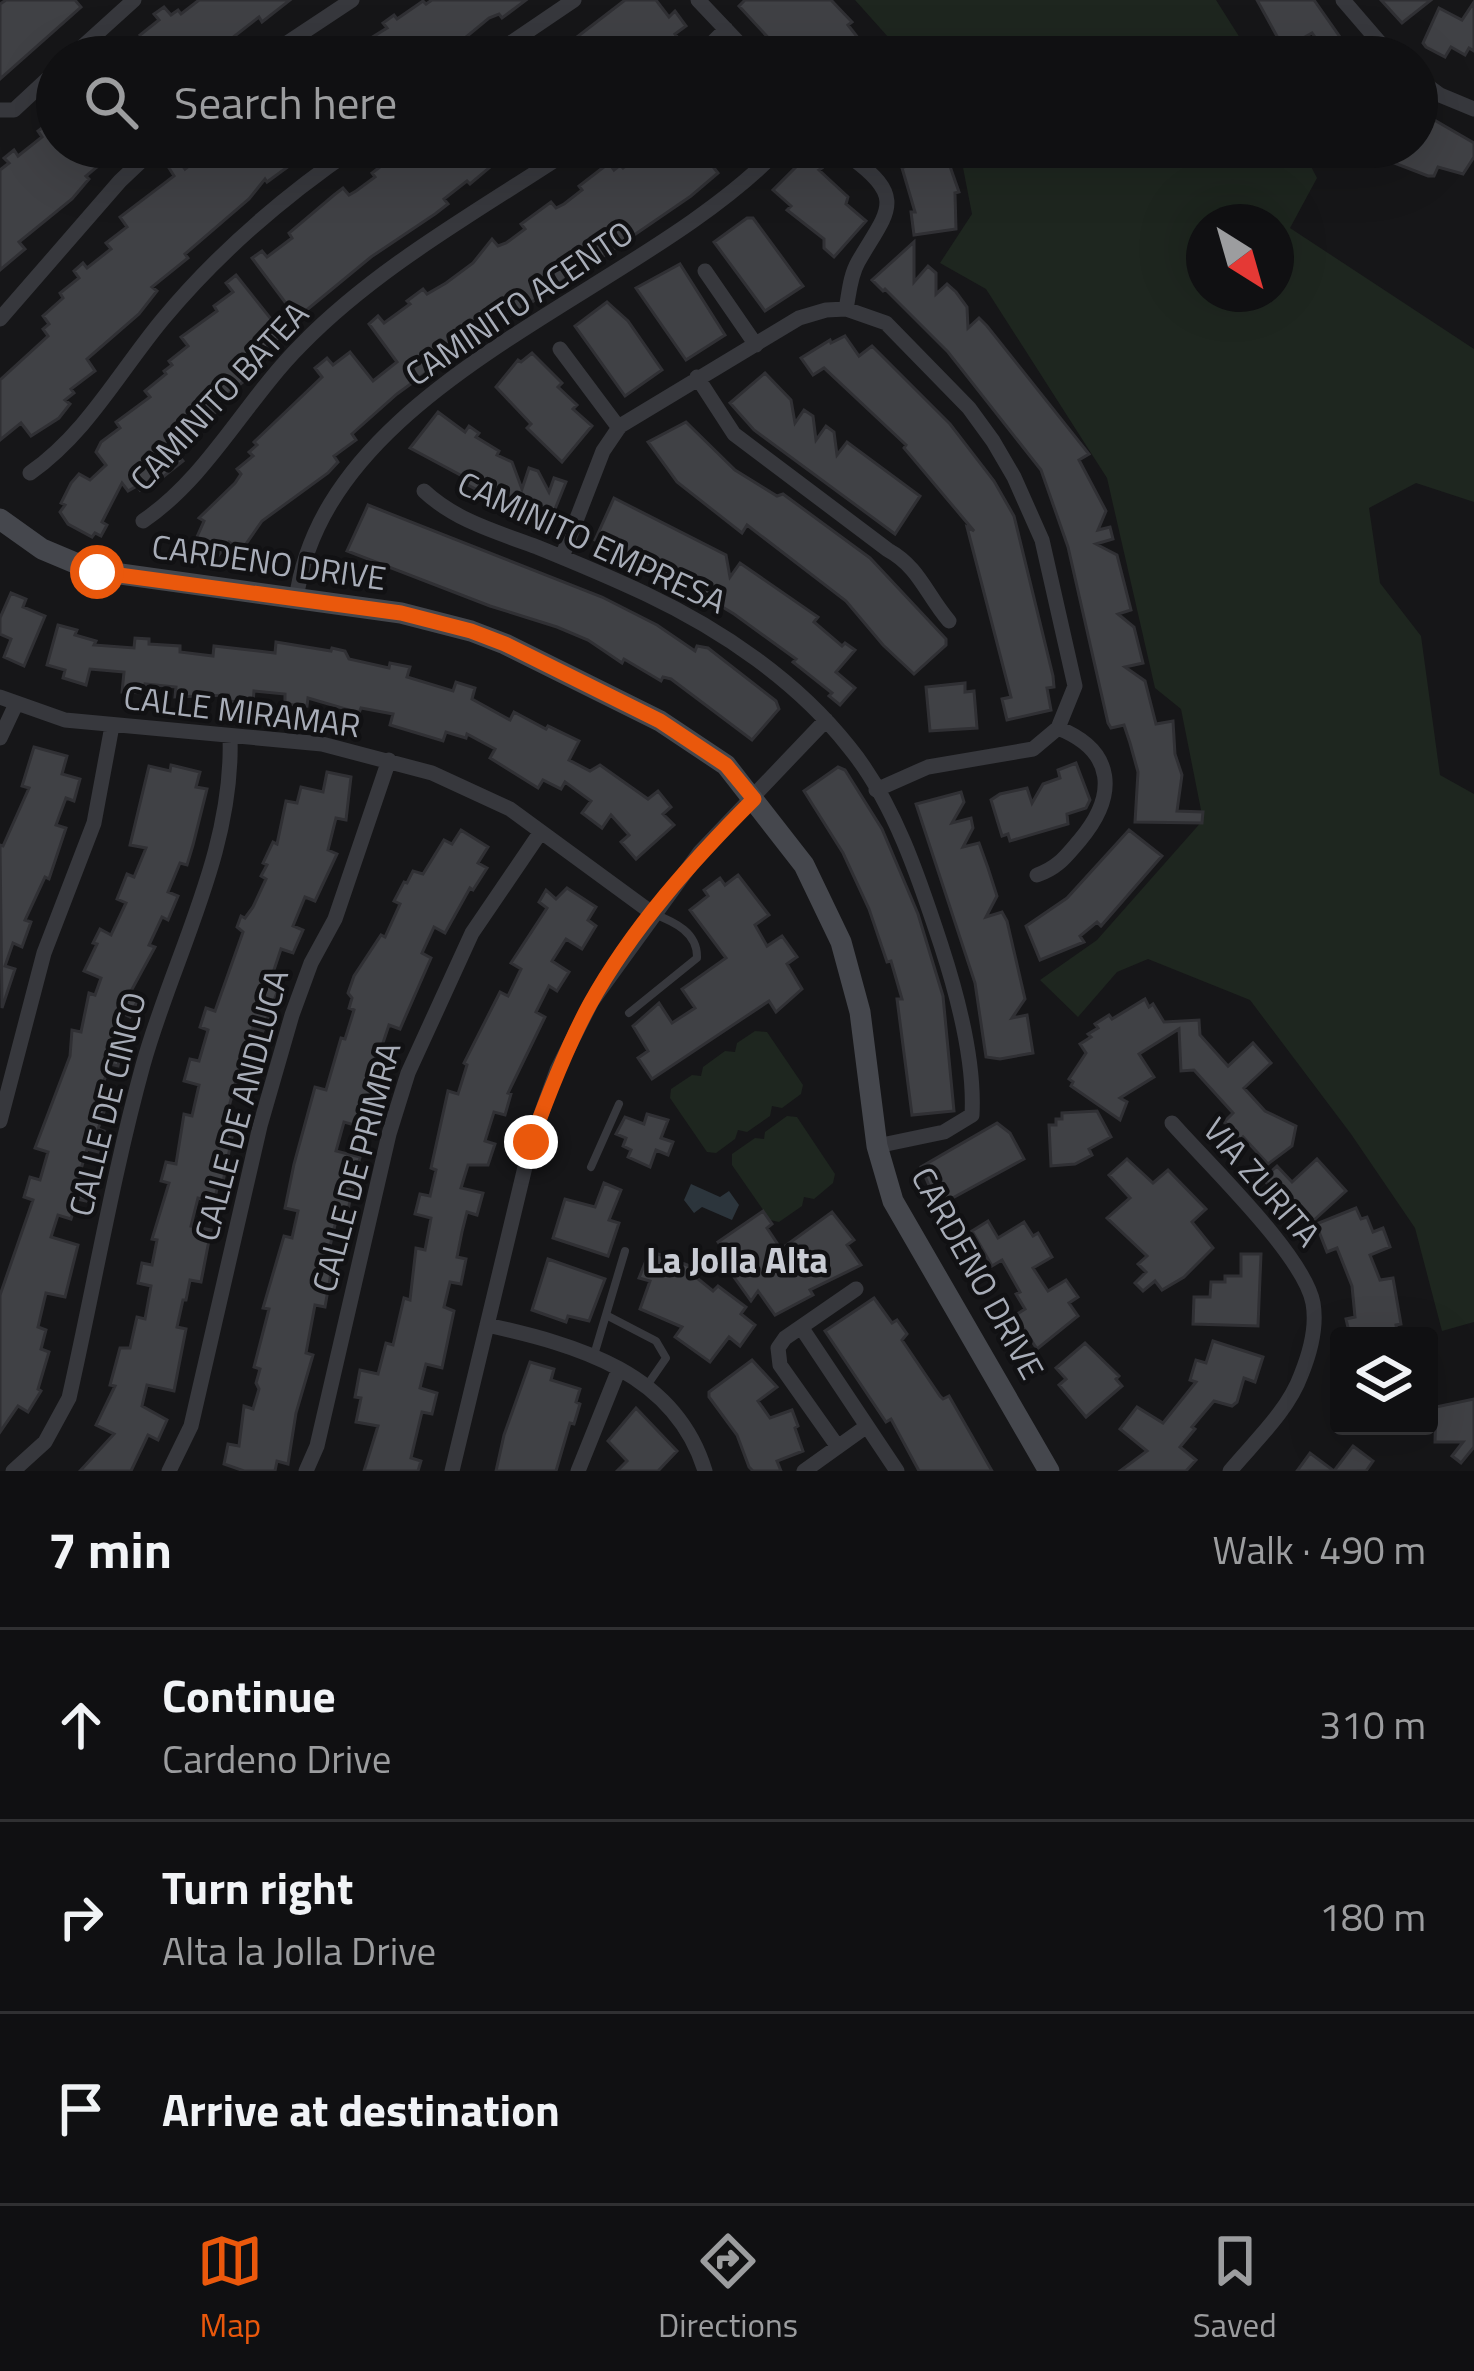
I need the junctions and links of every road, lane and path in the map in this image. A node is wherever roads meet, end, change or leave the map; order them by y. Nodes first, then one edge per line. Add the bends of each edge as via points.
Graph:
1 (134, 0) edge
2 (352, 0) edge
3 (574, 0) edge
4 (698, 0) edge
5 (1343, 0) edge
6 (726, 29) junction
7 (94, 36) edge
8 (298, 36) edge
9 (521, 36) edge
10 (719, 36) edge
11 (732, 36) edge
12 (1374, 36) edge
13 (36, 90) edge
14 (1438, 94) edge
15 (0, 110) edge
16 (1474, 110) edge
17 (135, 168) edge
18 (329, 168) edge
19 (543, 168) edge
20 (761, 168) edge
21 (865, 168) edge
22 (706, 271) dead end
23 (846, 309) junction
24 (0, 319) edge
25 (756, 345) junction
26 (560, 349) dead end
27 (697, 377) junction
28 (619, 428) junction
29 (30, 473) dead end
30 (424, 491) dead end
31 (0, 519) edge
32 (143, 521) dead end
33 (562, 557) junction
34 (296, 600) junction
35 (949, 621) dead end
36 (0, 697) edge
37 (16, 704) junction
38 (826, 720) junction
39 (112, 726) junction
40 (1058, 728) junction
41 (0, 737) edge
42 (230, 737) junction
43 (388, 760) junction
44 (876, 790) junction
45 (754, 799) junction
46 (540, 832) junction
47 (1037, 875) dead end
48 (652, 913) junction
49 (629, 1013) dead end
50 (619, 1104) dead end
51 (0, 1121) edge
52 (1172, 1123) dead end
53 (877, 1146) junction
54 (591, 1167) dead end
55 (625, 1251) dead end
56 (856, 1289) dead end
57 (606, 1315) junction
58 (487, 1325) junction
59 (801, 1327) junction
60 (594, 1355) junction
61 (620, 1369) junction
62 (647, 1385) junction
63 (867, 1426) junction
64 (838, 1447) junction
65 (13, 1471) edge
66 (170, 1471) edge
67 (306, 1471) edge
68 (452, 1471) edge
69 (578, 1471) edge
70 (705, 1471) edge
71 (805, 1471) edge
72 (897, 1471) edge
73 (1049, 1471) edge
74 (1230, 1471) edge

1 - 7 street
2 - 8 street
3 - 9 street
4 - 6 street
5 - 12 street
6 - 10 street
6 - 11 street
13 - 15 street via 14,110
14 - 16 street
17 - 24 street
18 - 29 street via 200,276 64,449
19 - 32 street, CAMINITO BATEA via 367,286 299,346 172,501
20 - 34 street, CAMINITO ACENTO via 700,219 474,363 373,445 332,497
21 - 23 street via 888,196
22 - 25 street
23 - 25 street via 800,318
23 - 40 street via 886,323 969,408 1014,477 1042,540 1075,686
25 - 27 street
26 - 28 street
27 - 28 street
27 - 35 street via 734,434 912,563
28 - 33 street
30 - 33 street, CAMINITO EMPRESA via 447,512
31 - 34 street, CARDENO DRIVE via 92,570
33 - 38 street, CAMINITO EMPRESA via 756,657
34 - 45 street, CARDENO DRIVE via 401,613 505,644 704,747
36 - 37 street, CALLE MIRAMAR
37 - 39 street, CALLE MIRAMAR
37 - 41 street
38 - 44 street, CAMINITO EMPRESA
38 - 45 street
39 - 42 street, CALLE MIRAMAR
39 - 51 street via 94,823 44,952
40 - 44 street via 1033,749 928,767
40 - 47 street via 1096,752 1106,789 1096,821 1056,868
42 - 43 street, CALLE MIRAMAR via 322,744
42 - 65 street, CALLE DE CINCO via 222,826 142,1067 69,1398 45,1442
43 - 46 street, CALLE MIRAMAR via 432,772
43 - 66 street, CALLE DE ANDLUCA via 292,1015 191,1426
44 - 53 street, CAMINITO EMPRESA via 937,933 974,1089 972,1115 944,1132
45 - 48 street
45 - 53 street, CARDENO DRIVE via 804,865 841,942 860,1012
46 - 48 street, CALLE MIRAMAR
46 - 67 street, CALLE DE PRIMRA via 472,933 408,1073
48 - 49 lane via 689,933 697,958
48 - 58 street via 592,1000 557,1070 531,1142
50 - 54 lane
52 - 74 street, VIA ZURITA via 1285,1251 1313,1302 1301,1376
53 - 73 street, CARDENO DRIVE via 893,1202
55 - 57 lane
56 - 59 street
57 - 60 lane
57 - 62 lane via 656,1340 665,1358
58 - 60 street
58 - 68 street
59 - 63 street
59 - 64 street via 778,1348 781,1365
60 - 61 street
61 - 62 street
61 - 69 street
62 - 70 street via 681,1420
63 - 64 street
63 - 72 street
64 - 71 street

